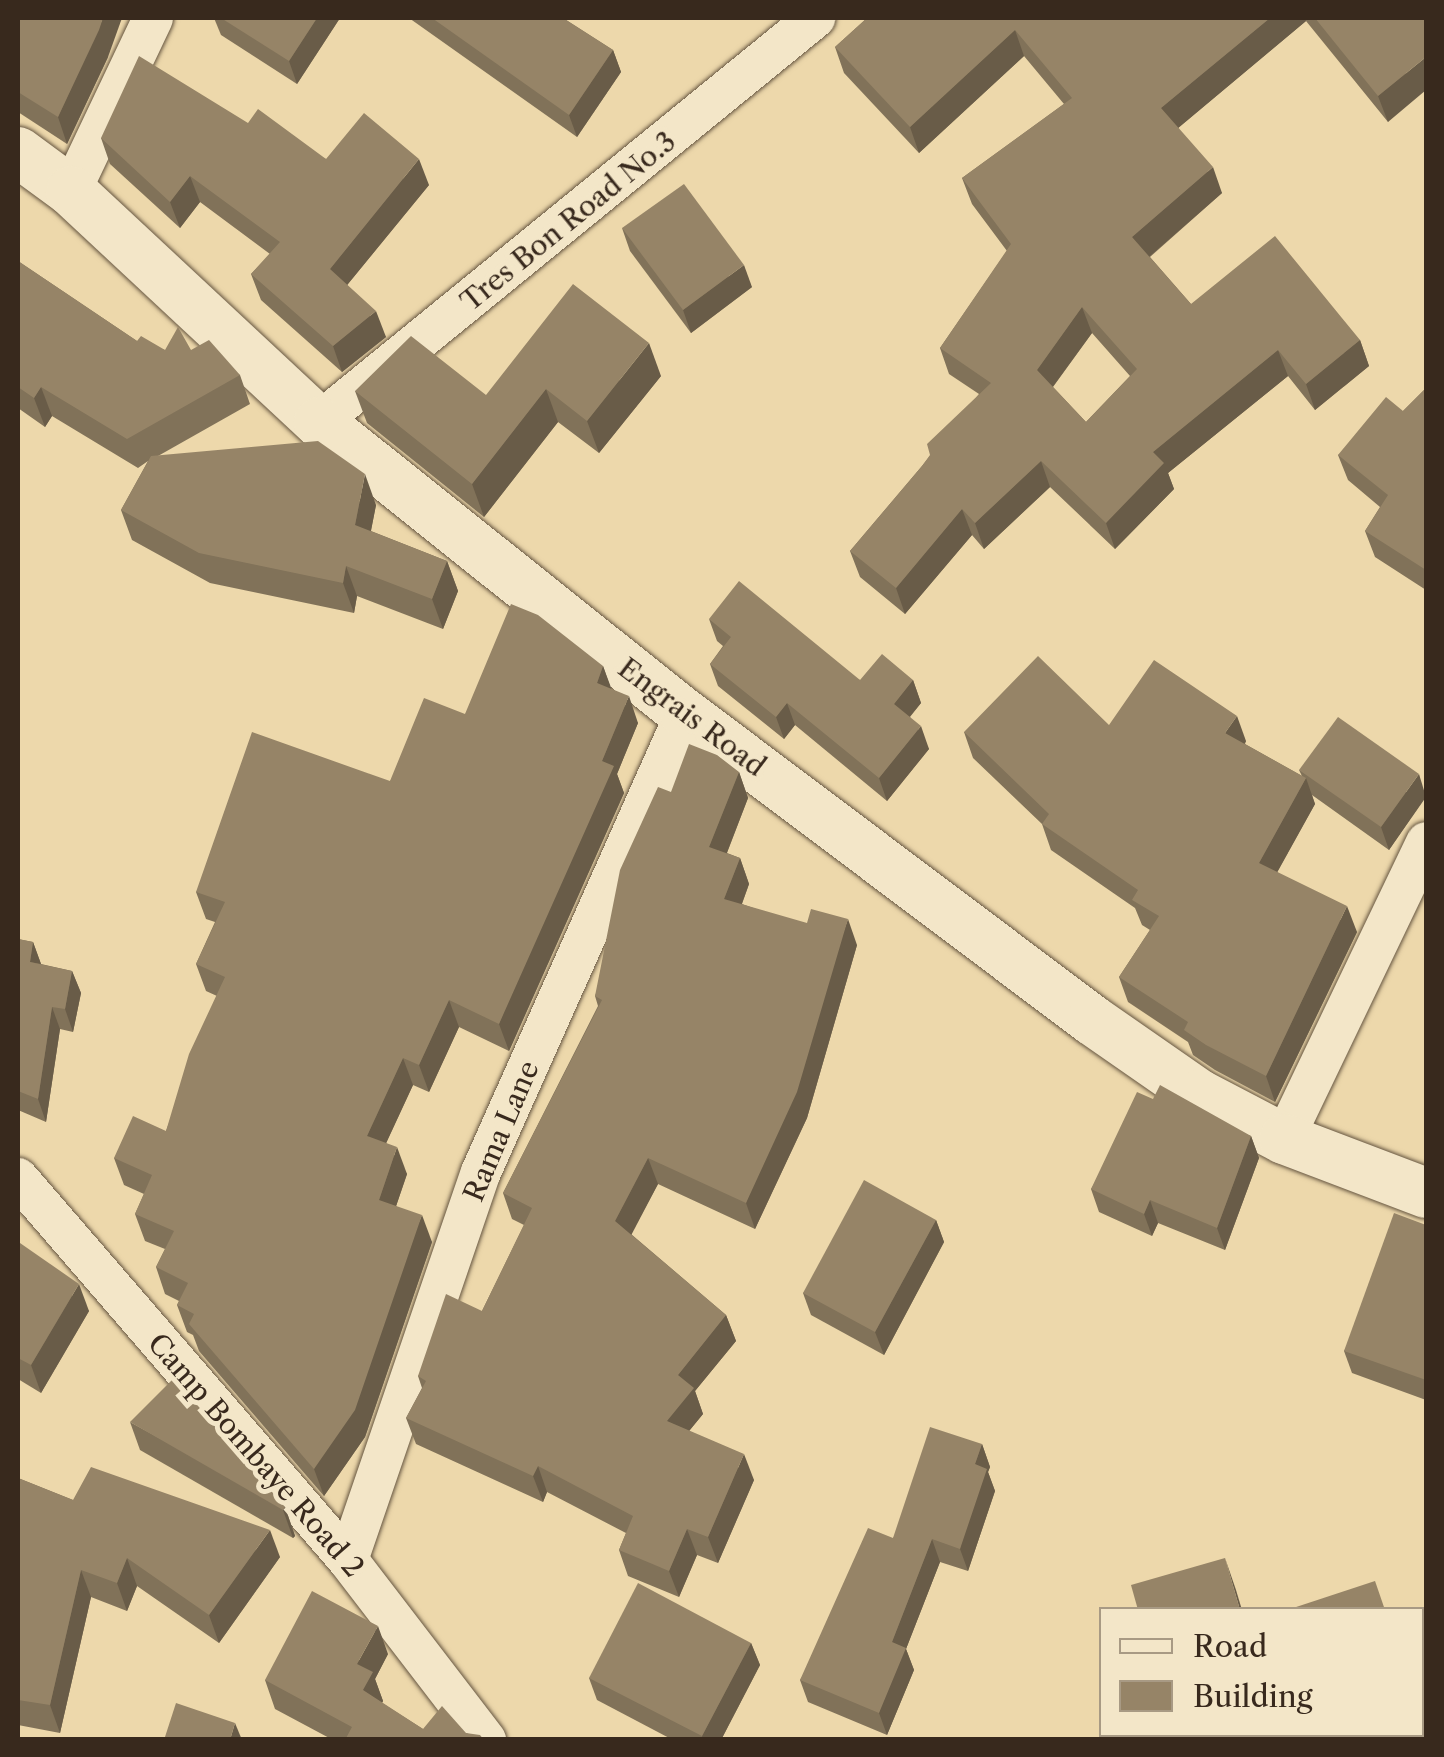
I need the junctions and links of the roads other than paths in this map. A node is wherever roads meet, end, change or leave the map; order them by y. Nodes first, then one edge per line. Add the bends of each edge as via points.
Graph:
1 (154, 18) edge
2 (815, 18) edge
3 (18, 152) edge
4 (70, 192) junction
5 (319, 422) junction
6 (685, 714) junction
7 (1426, 842) edge
8 (1284, 1139) junction
9 (18, 1178) edge
10 (1426, 1193) edge
11 (348, 1560) junction
12 (486, 1740) edge

1 - 4 street
2 - 5 street, Tres Bon Road No.3
3 - 4 street, Engrais Road
4 - 5 street, Engrais Road
5 - 6 street, Engrais Road
6 - 8 street, Engrais Road via 1092,1020 1200,1095
6 - 11 street, Rama Lane via 481,1172
7 - 8 street
8 - 10 street, Engrais Road
9 - 11 street, Camp Bombaye Road 2
11 - 12 street, Camp Bombaye Road 2

